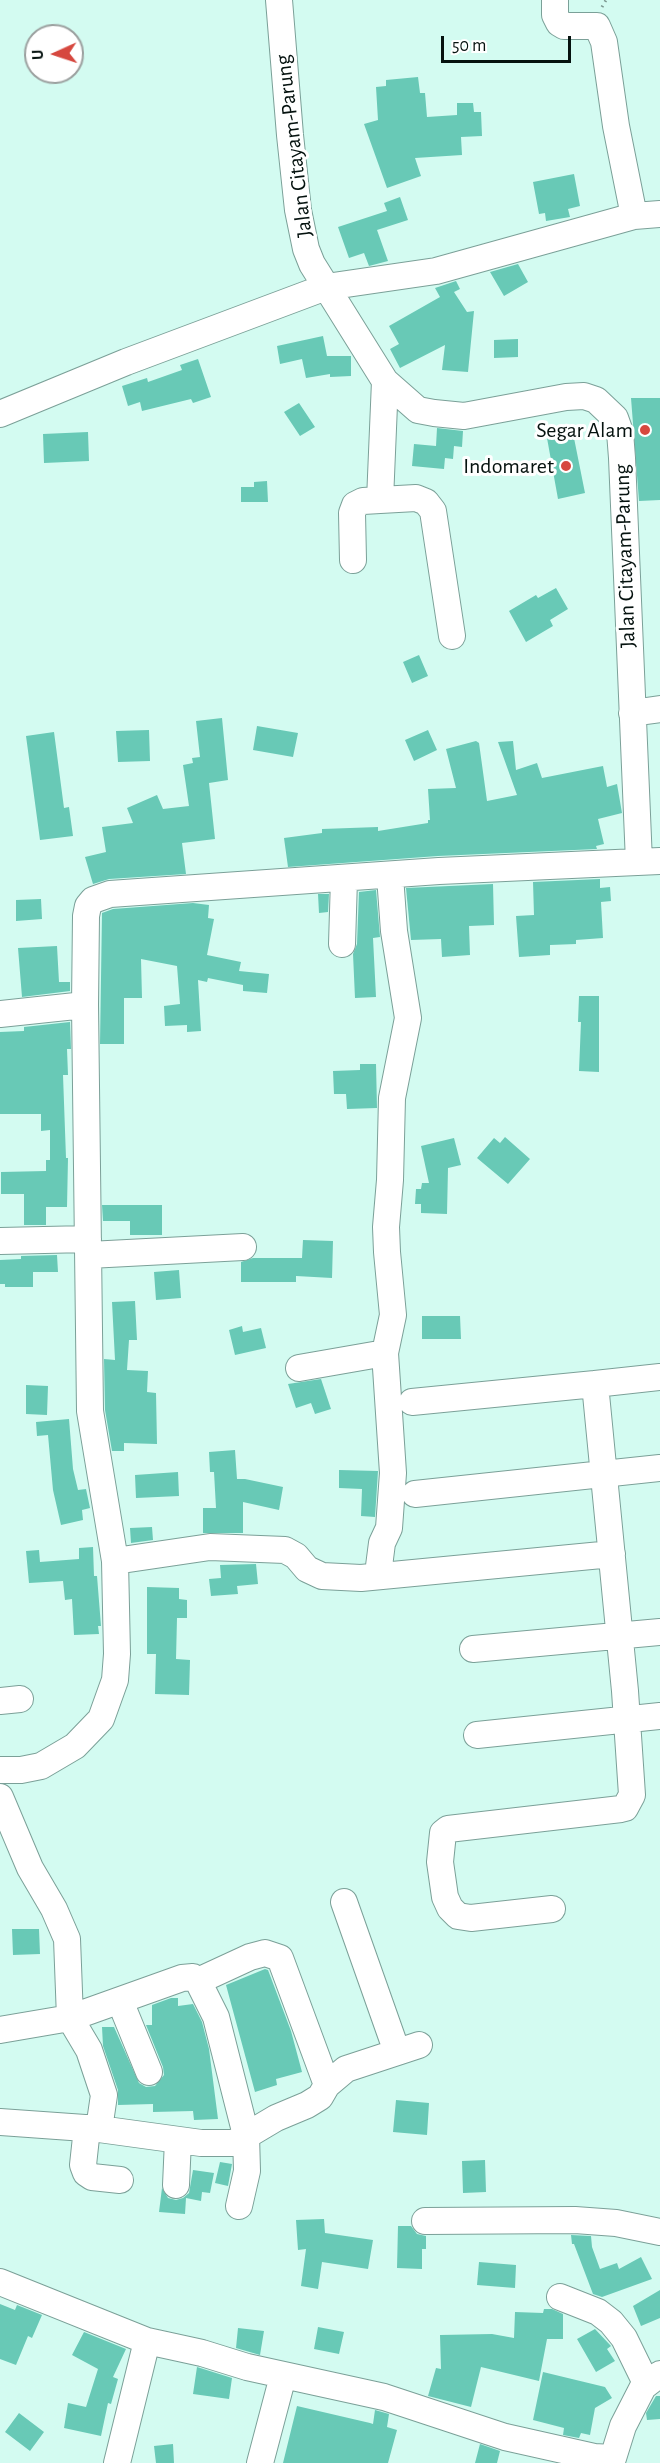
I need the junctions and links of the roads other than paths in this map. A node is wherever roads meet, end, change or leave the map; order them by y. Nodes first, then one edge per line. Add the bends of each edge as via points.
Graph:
1 (279, 0) edge
2 (555, 0) edge
3 (660, 214) edge
4 (634, 216) junction
5 (326, 287) junction
6 (385, 381) junction
7 (0, 414) edge
8 (380, 500) junction
9 (353, 560) dead end
10 (452, 636) dead end
11 (660, 708) edge
12 (632, 713) junction
13 (650, 862) edge
14 (390, 876) junction
15 (344, 879) junction
16 (342, 944) dead end
17 (85, 1005) junction
18 (0, 1014) edge
19 (0, 1241) edge
20 (88, 1247) junction
21 (243, 1247) dead end
22 (385, 1353) junction
23 (298, 1368) dead end
24 (660, 1377) edge
25 (595, 1383) junction
26 (412, 1402) dead end
27 (660, 1468) edge
28 (604, 1474) junction
29 (415, 1494) dead end
30 (612, 1554) junction
31 (115, 1561) junction
32 (378, 1574) junction
33 (660, 1632) edge
34 (620, 1635) junction
35 (473, 1649) dead end
36 (660, 1716) edge
37 (627, 1721) junction
38 (477, 1735) dead end
39 (0, 1770) edge
40 (0, 1797) edge
41 (344, 1902) dead end
42 (552, 1909) dead end
43 (198, 1981) junction
44 (120, 2001) junction
45 (70, 2018) junction
46 (0, 2030) edge
47 (149, 2072) dead end
48 (327, 2085) junction
49 (0, 2122) edge
50 (93, 2129) junction
51 (246, 2135) junction
52 (178, 2140) junction
53 (120, 2180) dead end
54 (176, 2185) dead end
55 (239, 2206) dead end
56 (424, 2221) dead end
57 (660, 2232) edge
58 (0, 2282) edge
59 (560, 2296) dead end
60 (147, 2341) junction
61 (283, 2376) junction
62 (653, 2379) edge
63 (614, 2461) edge
64 (117, 2463) edge
65 (260, 2463) edge

1 - 5 street, Jalan Citayam-Parung via 302,231 312,264
2 - 4 street via 559,23 597,26 604,42
3 - 4 street
4 - 5 street via 436,271
5 - 6 street, Jalan Citayam-Parung
5 - 7 street
6 - 8 street
6 - 12 street, Jalan Citayam-Parung via 418,410 434,413 464,416 584,396 596,400 615,418 622,458
8 - 9 street via 355,505
8 - 10 street via 416,498 433,511
11 - 12 street
12 - 13 street, Jalan Citayam-Parung
13 - 14 street
14 - 15 street
14 - 22 street via 408,1018 392,1098 386,1235 393,1315
15 - 16 street
15 - 17 street via 110,894 93,900 86,916
17 - 18 street
17 - 20 street
19 - 20 street
20 - 21 street
20 - 31 street via 90,1410
22 - 23 street
22 - 32 street via 393,1473 389,1528 382,1543
24 - 25 street
25 - 26 street
25 - 28 street
27 - 28 street
28 - 29 street
28 - 30 street
30 - 32 street
30 - 34 street
31 - 32 street via 210,1546 285,1550 307,1569 322,1575 361,1578
31 - 39 street via 115,1680 101,1719 75,1746 41,1766
33 - 34 street
34 - 35 street
34 - 37 street
36 - 37 street
37 - 38 street
37 - 42 street via 632,1795 625,1808 462,1826 442,1833 440,1862 445,1898 458,1916
40 - 45 street via 30,1868 67,1938
41 - 48 street via 408,2048 346,2069
43 - 44 street via 193,1977 182,1978
43 - 48 street via 250,1957 265,1953 280,1958
43 - 51 street via 216,2017
44 - 45 street
44 - 47 street
45 - 46 street
45 - 50 street via 89,2050 100,2081 104,2106
48 - 51 street via 320,2097
49 - 50 street
50 - 52 street
50 - 53 street via 82,2165 86,2173
51 - 52 street via 234,2143 219,2145
51 - 55 street via 248,2171
52 - 54 street
56 - 57 street via 575,2220
58 - 60 street
59 - 62 street via 598,2312 611,2322
60 - 61 street
60 - 64 street
61 - 63 street via 389,2398 464,2424 575,2455
61 - 65 street
62 - 63 street via 623,2426

